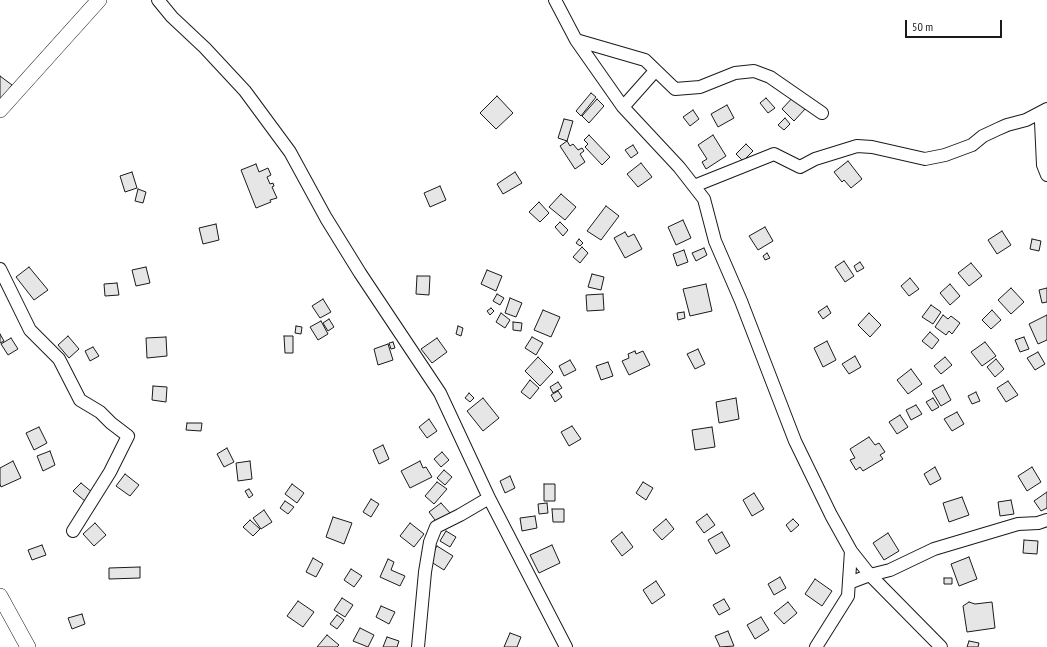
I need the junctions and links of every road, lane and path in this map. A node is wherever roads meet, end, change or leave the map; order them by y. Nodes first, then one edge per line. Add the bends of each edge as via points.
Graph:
1 (99, 0) edge
2 (158, 0) edge
3 (555, 0) edge
4 (576, 40) junction
5 (655, 71) junction
6 (623, 107) junction
7 (1047, 109) edge
8 (0, 110) edge
9 (822, 113) dead end
10 (1047, 114) edge
11 (1047, 176) edge
12 (694, 186) junction
13 (0, 269) edge
14 (489, 498) junction
15 (1047, 520) edge
16 (73, 531) dead end
17 (851, 551) junction
18 (870, 575) junction
19 (849, 583) junction
20 (0, 596) edge
21 (28, 647) edge
22 (418, 647) edge
23 (566, 647) edge
24 (816, 647) edge
25 (941, 647) edge

1 - 8 street
2 - 14 street via 245,91 290,152 360,273 440,393
3 - 4 street
4 - 5 street via 645,60
4 - 6 street
5 - 6 street
5 - 9 street via 675,89 700,87 735,73 754,71 770,78
6 - 12 street
7 - 12 street via 1026,120 998,128 972,145 945,155 925,159 857,146 815,159 800,167 774,154
10 - 11 street via 1041,122
12 - 17 street via 704,199 715,241 795,441
13 - 16 street via 30,330 59,360 80,400 100,412 128,436 110,472
14 - 22 street via 436,527 426,564
14 - 23 street
15 - 18 street via 1018,524 934,549 890,570
17 - 18 street
17 - 19 street
18 - 19 street
18 - 25 street
19 - 24 street via 848,596
20 - 21 street

